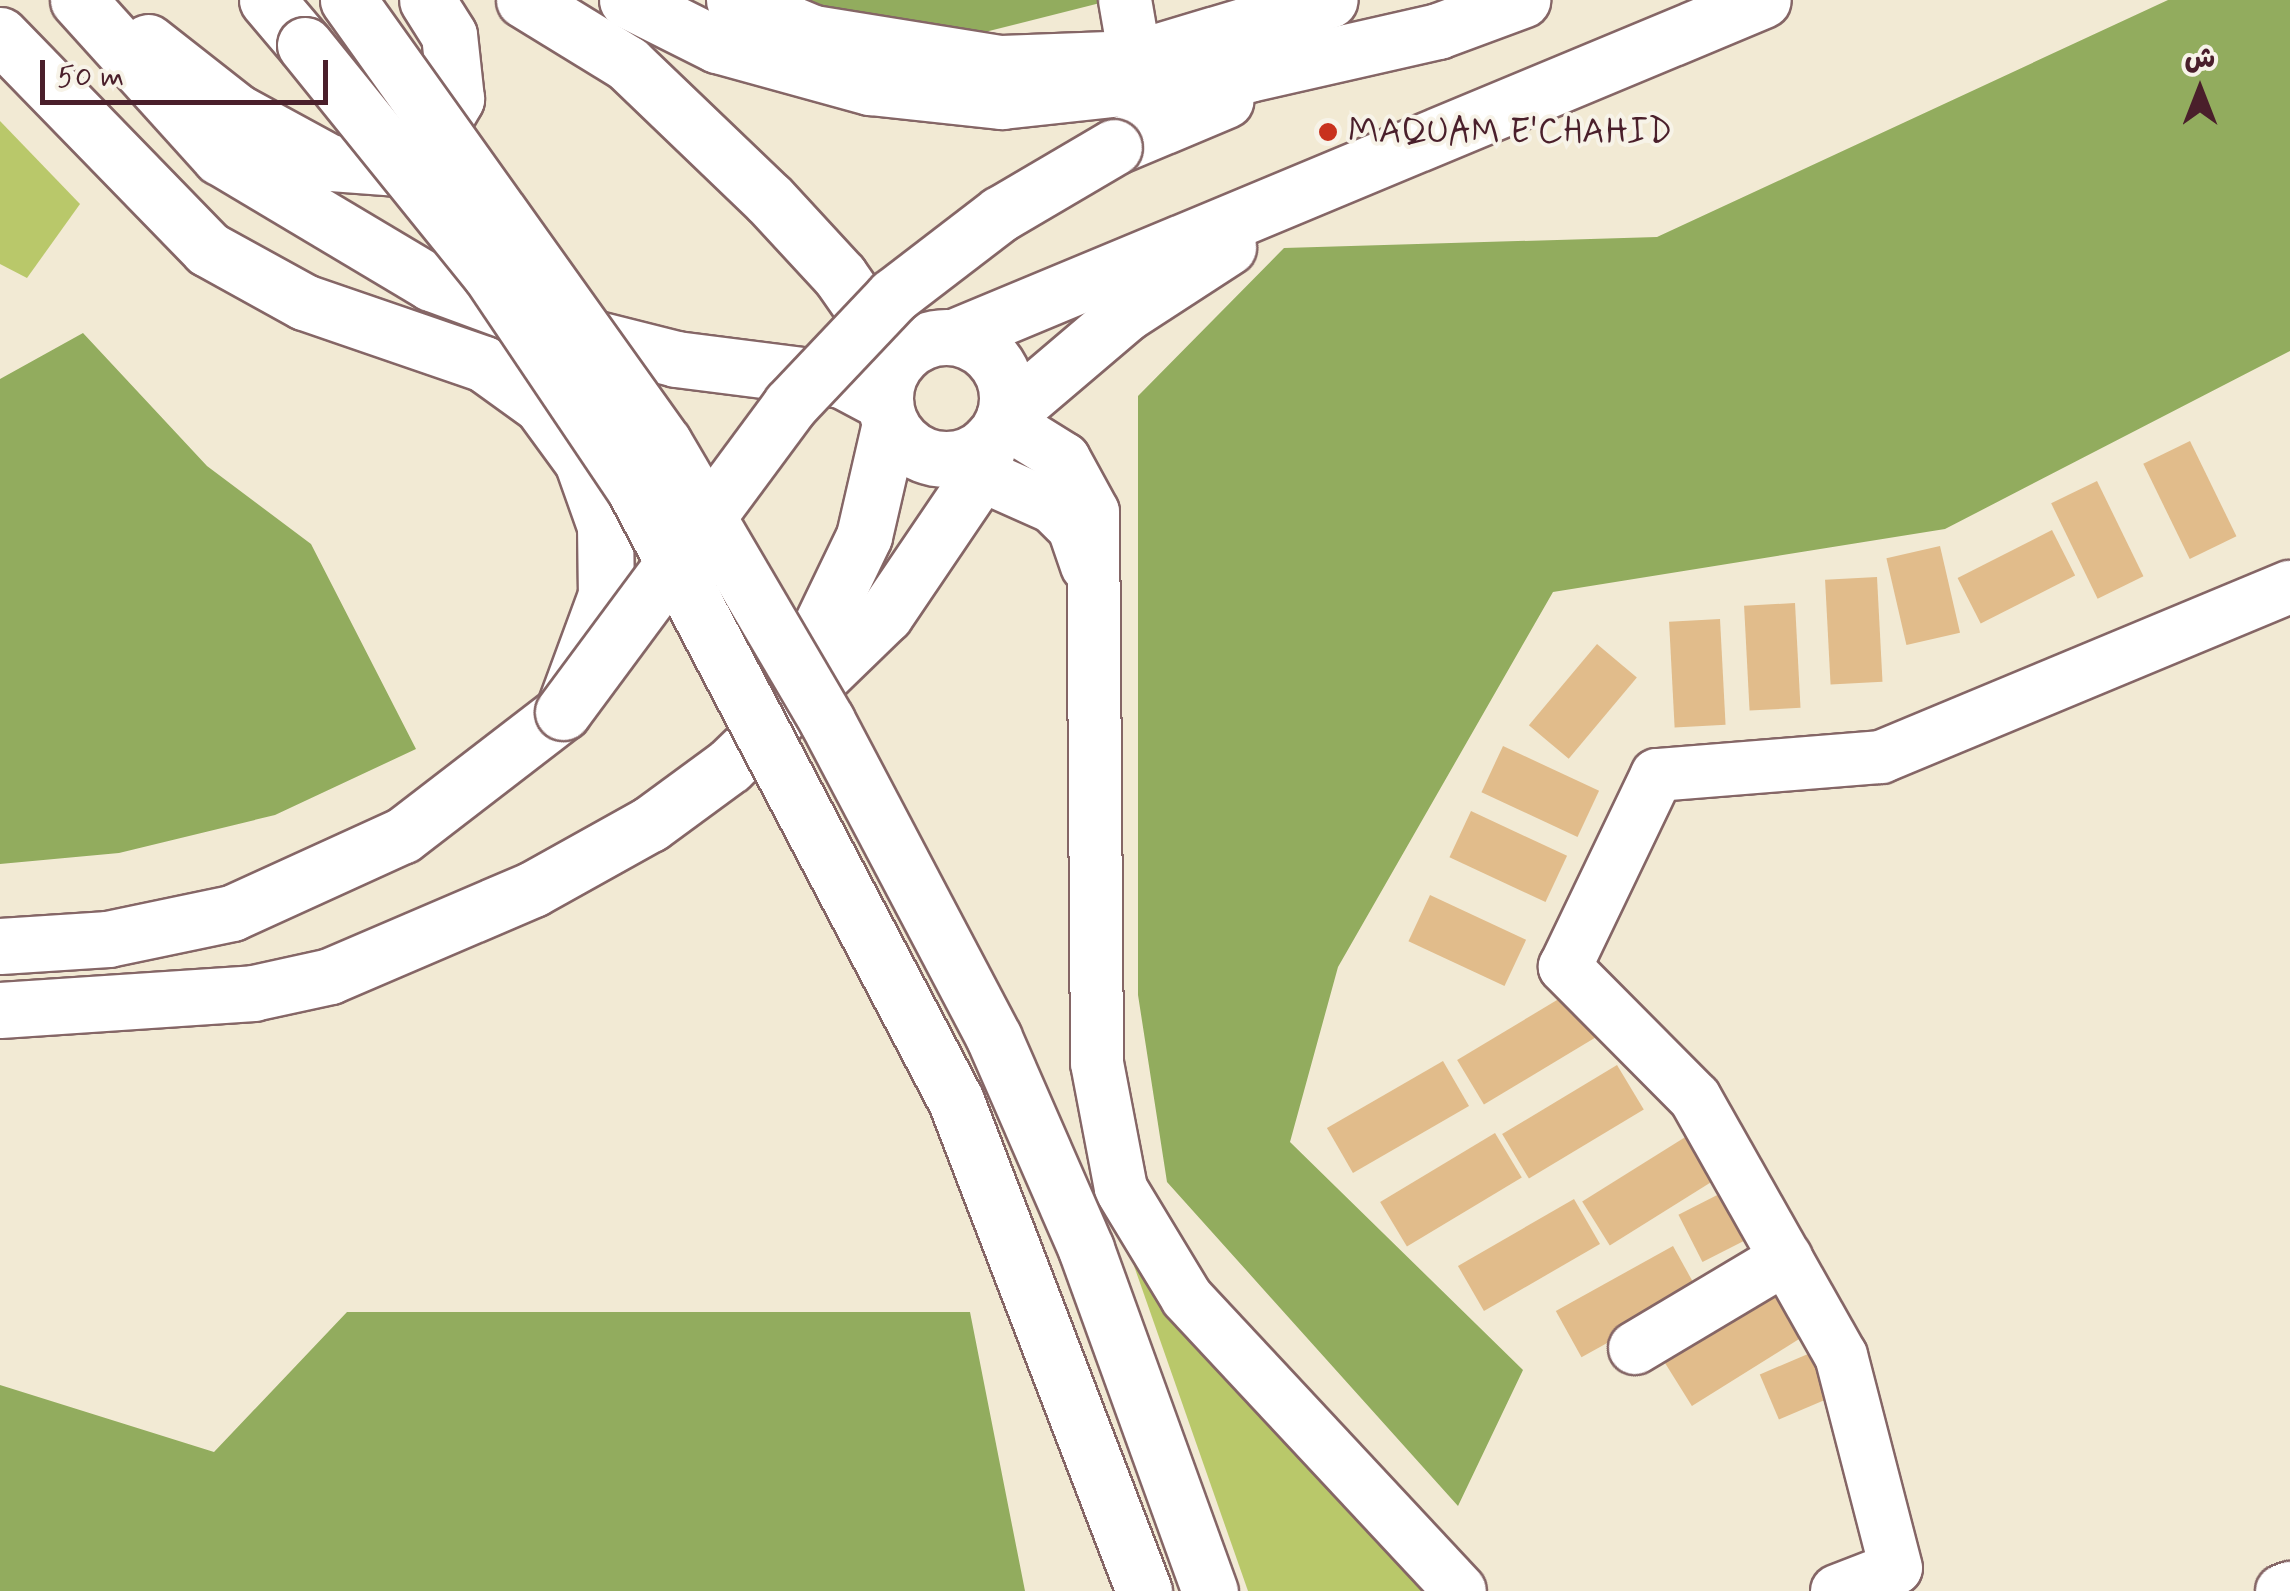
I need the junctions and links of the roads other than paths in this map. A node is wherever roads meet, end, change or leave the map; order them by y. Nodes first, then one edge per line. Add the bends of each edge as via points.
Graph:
1 (78, 0) edge
2 (101, 0) edge
3 (268, 0) edge
4 (348, 0) edge
5 (428, 0) edge
6 (524, 0) edge
7 (628, 0) edge
8 (734, 0) edge
9 (1125, 0) edge
10 (1330, 0) edge
11 (1522, 0) edge
12 (1763, 0) edge
13 (1438, 31) junction
14 (0, 35) edge
15 (1135, 58) junction
16 (1316, 188) junction
17 (954, 336) junction
18 (891, 395) junction
19 (984, 443) junction
20 (2290, 587) edge
21 (562, 712) junction
22 (776, 720) junction
23 (0, 946) edge
24 (0, 1010) edge
25 (1786, 1258) junction
26 (1634, 1348) dead end
27 (2290, 1588) edge
28 (1144, 1591) edge
29 (1210, 1591) edge
30 (1460, 1591) edge
31 (1836, 1591) edge
32 (2282, 1591) edge

1 - 18 main road via 220,156 431,283 553,328 676,360 842,380
2 - 5 main road via 237,112 331,163 372,170 424,154 456,99 450,35
3 - 28 main road, bridge via 490,274 634,488 956,1102
4 - 29 main road, bridge via 664,443 827,720 994,1038 1086,1249
6 - 18 main road via 627,63 769,198 840,276
7 - 13 main road via 716,45 870,87 1002,101 1249,74
8 - 15 main road via 813,33 906,52 1001,62
9 - 15 street
10 - 15 main road
11 - 13 main road
12 - 16 main road
13 - 21 main road, bridge via 1187,113 1114,147 1000,214 893,296 790,404
14 - 21 main road via 147,194 253,279 484,364 540,404 582,460 604,526 606,595
16 - 17 main road
16 - 19 main road via 1126,314
17 - 18 main road
17 - 19 main road via 998,365
18 - 19 main road via 912,449
18 - 22 main road via 864,536
19 - 22 main road via 885,615
19 - 30 street via 1064,459 1093,512 1100,610 1097,1063 1121,1188 1187,1298
20 - 25 street via 1881,757 1656,774 1564,966 1695,1098
21 - 23 main road via 404,835 298,889 170,928
22 - 24 main road via 650,824 406,949 253,993
25 - 26 street
25 - 31 street via 1841,1356 1896,1568
27 - 32 street

